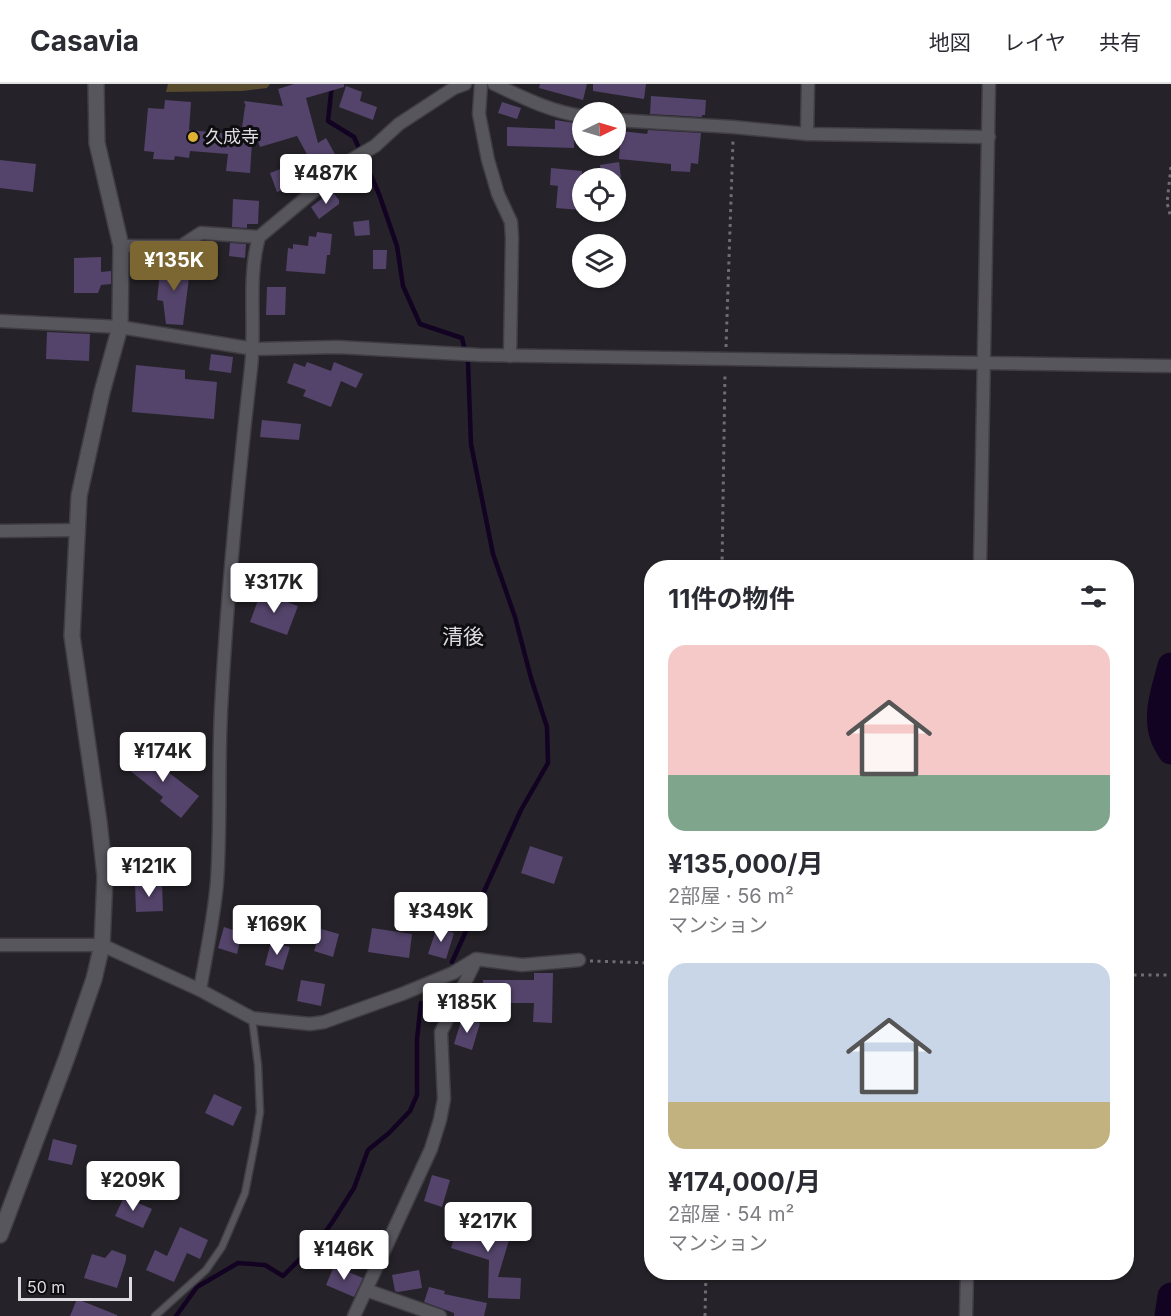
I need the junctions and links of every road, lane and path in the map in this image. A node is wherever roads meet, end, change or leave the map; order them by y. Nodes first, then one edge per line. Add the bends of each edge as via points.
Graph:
1 (96, 84) edge
2 (465, 84) edge
3 (481, 84) edge
4 (494, 84) edge
5 (808, 84) edge
6 (989, 84) edge
7 (572, 114) edge
8 (626, 121) edge
9 (807, 134) junction
10 (989, 136) junction
11 (1171, 167) edge
12 (1171, 218) edge
13 (259, 237) junction
14 (121, 246) junction
15 (0, 321) edge
16 (120, 327) junction
17 (254, 349) junction
18 (510, 356) junction
19 (984, 363) junction
20 (1171, 366) edge
21 (78, 530) junction
22 (0, 531) edge
23 (980, 560) edge
24 (0, 945) edge
25 (102, 945) junction
26 (476, 958) junction
27 (579, 960) joint
28 (644, 963) edge
29 (1134, 975) edge
30 (1171, 975) edge
31 (200, 990) junction
32 (252, 1018) junction
33 (0, 1235) edge
34 (706, 1280) edge
35 (967, 1280) edge
36 (366, 1290) junction
37 (154, 1316) edge
38 (354, 1316) edge
39 (440, 1316) edge
40 (705, 1316) edge
41 (966, 1316) edge

1 - 14 street via 97,143
2 - 13 street via 399,124
3 - 18 street via 479,114 488,160 511,222
4 - 7 street
5 - 9 street
6 - 10 street
8 - 9 street
9 - 10 street
10 - 19 street
11 - 12 path via 1167,203
13 - 14 street via 201,233 181,246
13 - 17 street via 253,279
14 - 16 street
15 - 16 street
16 - 17 street
16 - 21 street via 79,496
17 - 18 street via 337,347
17 - 31 street via 226,622 217,883
18 - 19 street
19 - 20 street
19 - 23 street
21 - 22 street
21 - 25 street via 72,636 105,876
24 - 25 street
25 - 31 street
25 - 33 street via 67,1057
26 - 27 street via 522,965
26 - 32 street via 453,974 324,1022
26 - 36 street via 441,1032 444,1099 440,1120
27 - 28 path
29 - 30 path
31 - 32 street
32 - 37 lane via 260,1113 245,1193 222,1247 206,1270
34 - 40 path
35 - 41 street
36 - 38 street
36 - 39 street

